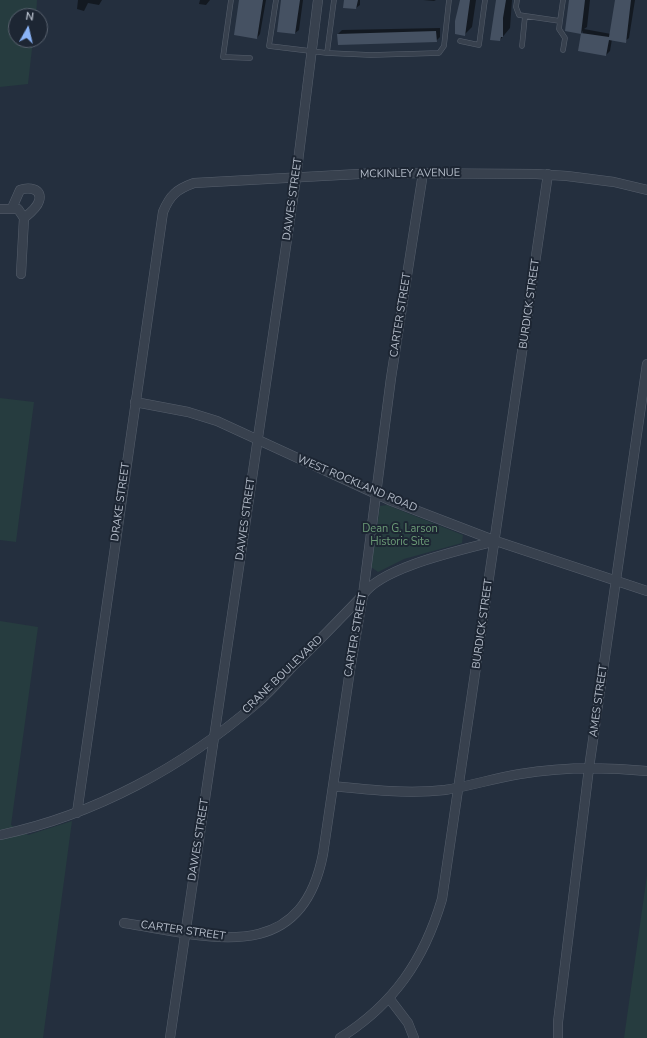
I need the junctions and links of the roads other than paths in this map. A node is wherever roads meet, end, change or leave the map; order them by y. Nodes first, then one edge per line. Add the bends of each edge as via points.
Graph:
1 (231, 0) edge
2 (276, 0) edge
3 (318, 0) edge
4 (334, 0) edge
5 (449, 0) edge
6 (486, 0) edge
7 (517, 0) edge
8 (563, 0) edge
9 (525, 16) junction
10 (560, 20) junction
11 (460, 41) dead end
12 (522, 46) dead end
13 (563, 50) dead end
14 (312, 51) junction
15 (327, 52) junction
16 (250, 58) dead end
17 (423, 173) junction
18 (548, 174) junction
19 (296, 178) junction
20 (647, 190) edge
21 (173, 193) joint
22 (12, 208) junction
23 (0, 209) edge
24 (24, 218) junction
25 (21, 274) dead end
26 (647, 364) edge
27 (135, 402) junction
28 (258, 440) junction
29 (377, 494) junction
30 (496, 541) junction
31 (616, 582) junction
32 (647, 591) edge
33 (364, 595) junction
34 (215, 736) junction
35 (590, 768) junction
36 (647, 771) edge
37 (333, 786) junction
38 (459, 787) junction
39 (77, 813) junction
40 (0, 835) edge
41 (124, 923) dead end
42 (185, 932) junction
43 (389, 998) junction
44 (170, 1038) edge
45 (340, 1038) edge
46 (414, 1038) edge
47 (558, 1038) edge

1 - 16 lane via 223,57
2 - 14 lane via 269,46
3 - 14 street, DAWES STREET
4 - 15 lane
5 - 15 lane via 444,46 439,53 371,55
6 - 11 lane via 480,45
7 - 9 lane via 519,15
8 - 10 lane
9 - 10 lane
9 - 12 lane
10 - 13 lane via 559,29 565,38
14 - 15 lane
14 - 19 street, DAWES STREET
17 - 18 street, MCKINLEY AVENUE
17 - 19 street, MCKINLEY AVENUE
17 - 29 street, CARTER STREET via 391,378
18 - 20 street, MCKINLEY AVENUE via 614,182
18 - 30 street, BURDICK STREET
19 - 21 street, MCKINLEY AVENUE via 194,183
19 - 28 street, DAWES STREET
21 - 27 street, DRAKE STREET via 163,212
22 - 23 street
22 - 24 street via 18,209
22 - 24 street via 20,190 28,187 35,189 40,195 39,202
24 - 25 street
26 - 31 street, AMES STREET
27 - 28 street, WEST ROCKLAND ROAD via 188,412 217,421
27 - 39 street, DRAKE STREET
28 - 29 street, WEST ROCKLAND ROAD
28 - 34 street, DAWES STREET
29 - 30 street, WEST ROCKLAND ROAD
29 - 33 street, CARTER STREET
30 - 31 street, WEST ROCKLAND ROAD
30 - 33 street, CRANE BOULEVARD via 398,570 369,586
30 - 38 street, BURDICK STREET
31 - 32 street, WEST ROCKLAND ROAD
31 - 35 street, AMES STREET
33 - 34 street, CRANE BOULEVARD via 257,702
33 - 37 street, CARTER STREET
34 - 39 street, CRANE BOULEVARD via 161,772
34 - 42 street, DAWES STREET
35 - 36 street
35 - 38 street via 554,769 519,774
35 - 47 street, AMES STREET
37 - 38 street via 373,791 445,790
37 - 42 street, CARTER STREET via 319,874 314,889 292,917 263,934 233,938
38 - 43 street, BURDICK STREET via 446,879 434,926 411,971
39 - 40 street, CRANE BOULEVARD
41 - 42 street, CARTER STREET
42 - 44 street, DAWES STREET
43 - 45 street, BURDICK STREET via 360,1026
43 - 46 street via 408,1023

